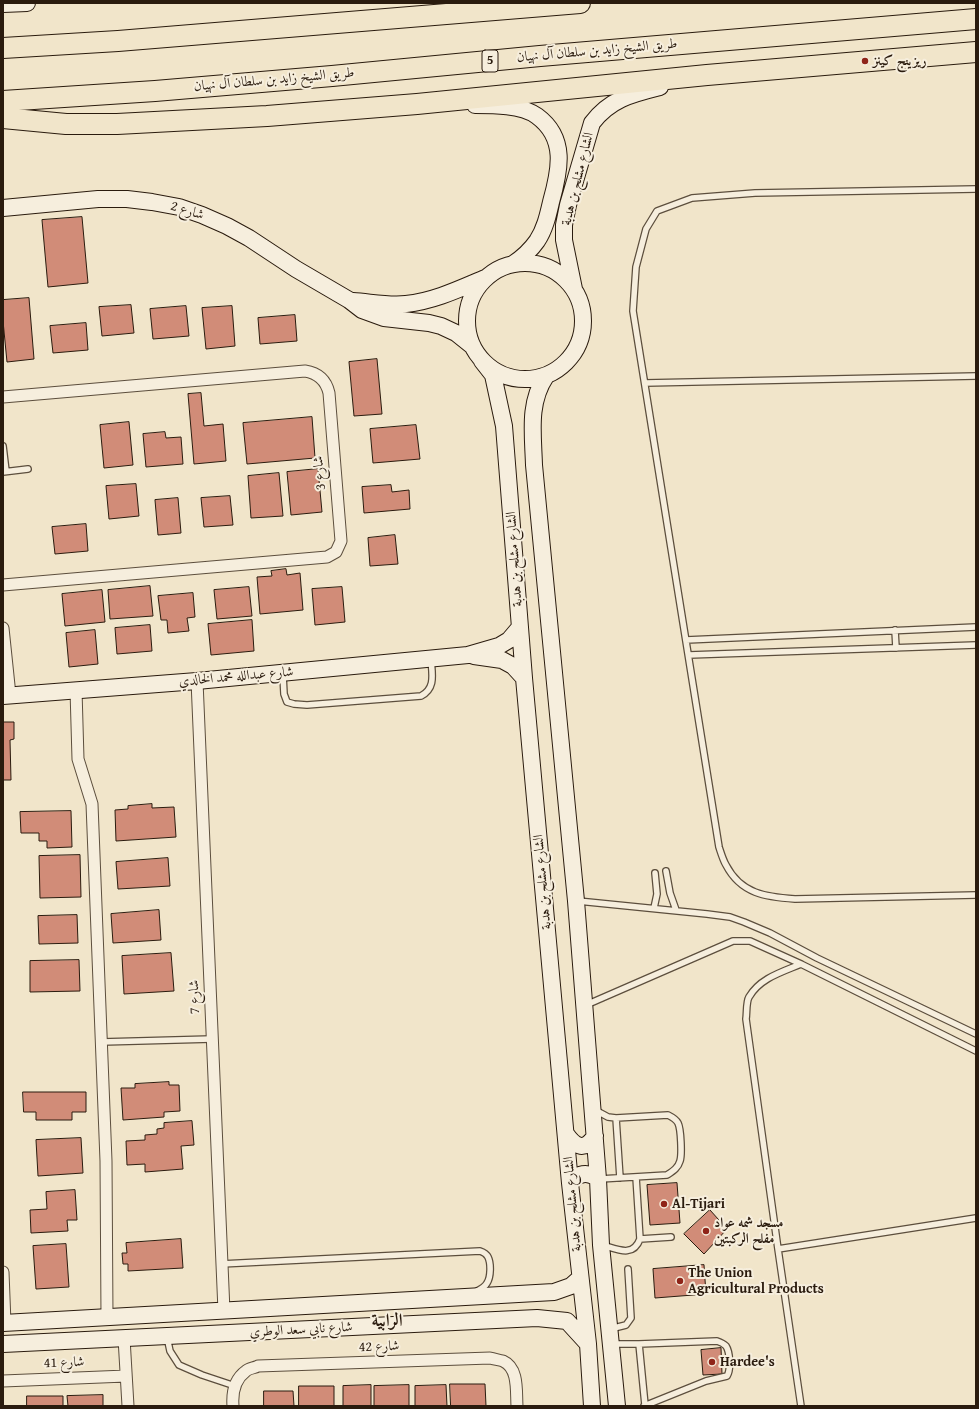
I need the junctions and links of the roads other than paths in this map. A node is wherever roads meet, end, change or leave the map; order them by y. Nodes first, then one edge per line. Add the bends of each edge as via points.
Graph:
1 (27, 3) edge
2 (580, 3) edge
3 (3, 4) edge
4 (537, 5) edge
5 (976, 19) edge
6 (3, 48) edge
7 (976, 52) edge
8 (707, 75) junction
9 (3, 101) edge
10 (417, 104) junction
11 (3, 118) edge
12 (976, 189) edge
13 (3, 208) edge
14 (512, 264) junction
15 (487, 277) junction
16 (574, 289) junction
17 (349, 300) junction
18 (471, 345) junction
19 (482, 362) junction
20 (546, 376) junction
21 (976, 376) edge
22 (645, 383) junction
23 (3, 397) edge
24 (3, 446) edge
25 (28, 469) dead end
26 (4, 471) edge
27 (3, 585) edge
28 (520, 627) junction
29 (3, 628) edge
30 (976, 628) edge
31 (895, 630) junction
32 (686, 640) junction
33 (976, 645) edge
34 (896, 648) junction
35 (468, 655) junction
36 (689, 655) junction
37 (431, 659) junction
38 (283, 673) junction
39 (524, 678) junction
40 (197, 681) junction
41 (76, 690) junction
42 (6, 695) edge
43 (666, 871) dead end
44 (655, 872) dead end
45 (976, 895) edge
46 (576, 901) junction
47 (654, 908) junction
48 (676, 910) junction
49 (801, 964) junction
50 (586, 1005) junction
51 (976, 1034) edge
52 (212, 1039) junction
53 (101, 1042) junction
54 (976, 1051) edge
55 (593, 1109) junction
56 (616, 1118) junction
57 (566, 1134) junction
58 (595, 1136) junction
59 (636, 1177) junction
60 (620, 1178) junction
61 (598, 1179) junction
62 (570, 1183) junction
63 (976, 1218) edge
64 (671, 1237) dead end
65 (640, 1239) junction
66 (601, 1244) junction
67 (778, 1249) junction
68 (221, 1264) junction
69 (628, 1268) dead end
70 (3, 1272) edge
71 (580, 1278) junction
72 (468, 1296) junction
73 (337, 1304) junction
74 (224, 1311) junction
75 (107, 1318) junction
76 (4, 1323) edge
77 (338, 1328) junction
78 (167, 1336) junction
79 (610, 1336) junction
80 (124, 1338) junction
81 (3, 1344) edge
82 (588, 1344) junction
83 (639, 1344) junction
84 (126, 1376) junction
85 (3, 1381) edge
86 (235, 1386) junction
87 (128, 1406) edge
88 (234, 1406) edge
89 (516, 1406) edge
90 (592, 1406) edge
91 (617, 1406) edge
92 (645, 1406) edge
93 (801, 1406) edge

1 - 3 street
2 - 4 highway
4 - 6 highway via 118,42
5 - 9 highway, طريق الشيخ زايد بن سلطان آل نهيان / 5 via 155,91
7 - 8 highway
8 - 10 highway
8 - 16 street, الشارع مشلح بن هدبة via 637,92 620,99 599,113 592,123 564,225 564,240
10 - 11 highway via 117,124 66,124
10 - 14 street, الشارع مشلح بن هدبة via 522,109 536,114 555,136 559,164 546,222 530,250
12 - 22 lane via 755,193 692,198 657,211 646,230 636,267 633,311
13 - 17 street, شارع 2 via 127,199 178,207 227,226
14 - 15 street
14 - 16 street via 540,265 553,271
15 - 17 street, شارع 2 via 442,296 405,304
15 - 18 street via 477,288 466,315
16 - 20 street via 581,305 581,339 573,354 561,367
17 - 18 street, شارع 2 via 362,310 384,318 441,326 456,333
18 - 19 street
19 - 20 street via 496,372 512,378 530,380
19 - 28 street, الشارع مشلح بن هدبة via 493,375 504,426
20 - 46 street, الشارع مشلح بن هدبة via 536,395 533,417 534,465
21 - 22 lane
22 - 32 lane
23 - 27 street, شارع 3 via 305,371 316,374 324,382 329,393 341,541 336,552 327,557
24 - 26 lane
25 - 26 lane
28 - 35 street, شارع عبدالله محمد الخالدي via 509,640 499,646
28 - 39 street, الشارع مشلح بن هدبة
29 - 42 street
30 - 31 lane
31 - 32 lane
31 - 34 lane
32 - 36 lane
33 - 34 lane
34 - 36 lane
35 - 37 street, شارع عبدالله محمد الخالدي
35 - 39 street, شارع عبدالله محمد الخالدي via 502,660 513,666
36 - 45 lane via 719,847 726,865 736,879 752,892 795,899
37 - 38 street, شارع عبدالله محمد الخالدي
37 - 38 lane via 431,686 428,692 421,696 294,704 288,702 284,694
38 - 40 street, شارع عبدالله محمد الخالدي
39 - 57 street, الشارع مشلح بن هدبة
40 - 41 street, شارع عبدالله محمد الخالدي
40 - 52 street, شارع 7
41 - 42 street, شارع عبدالله محمد الخالدي
41 - 53 street via 78,759 92,804
43 - 48 lane
44 - 47 lane via 657,894
46 - 47 lane
46 - 50 street, الشارع مشلح بن هدبة
47 - 48 lane
48 - 51 lane via 722,916 744,922
49 - 50 lane via 750,941 732,942
49 - 54 lane
49 - 67 lane via 760,984 748,998 746,1019
50 - 55 street, الشارع مشلح بن هدبة
52 - 53 lane
52 - 68 street, شارع 7
53 - 75 street via 106,1161
55 - 56 lane
55 - 58 street, الشارع مشلح بن هدبة
56 - 59 lane via 668,1115 678,1123 680,1162 675,1170 667,1175
56 - 60 lane
57 - 58 street via 577,1145 583,1146 590,1144
57 - 62 street, الشارع مشلح بن هدبة
58 - 61 street, الشارع مشلح بن هدبة
59 - 60 lane
59 - 65 lane
60 - 61 lane
61 - 62 street via 592,1174 584,1173
61 - 66 street, الشارع مشلح بن هدبة
62 - 71 street, الشارع مشلح بن هدبة
63 - 67 lane
64 - 65 lane
65 - 66 lane via 638,1245 630,1251
66 - 79 street, الشارع مشلح بن هدبة
67 - 93 lane
68 - 72 lane via 480,1251 488,1257 488,1282
68 - 74 street, شارع 7
69 - 79 lane via 632,1318
70 - 76 street
71 - 72 street, شارع نابي سعد الوطري via 571,1286 554,1292
71 - 82 street, الشارع مشلح بن هدبة
72 - 73 street, شارع نابي سعد الوطري
73 - 74 street, شارع نابي سعد الوطري
73 - 77 street via 344,1307 346,1316
74 - 75 street, شارع نابي سعد الوطري
75 - 76 street, شارع نابي سعد الوطري
77 - 78 street, شارع نابي سعد الوطري
77 - 82 street, شارع نابي سعد الوطري via 537,1318 567,1321
78 - 80 street, شارع نابي سعد الوطري
78 - 86 lane via 170,1351 178,1365
79 - 83 lane
79 - 91 street, الشارع مشلح بن هدبة
80 - 81 street, شارع نابي سعد الوطري
80 - 84 street
82 - 90 street, الشارع مشلح بن هدبة
83 - 92 lane
83 - 92 lane via 717,1341 725,1346 728,1355 729,1370 726,1376 706,1381
84 - 85 street, شارع 41
84 - 87 street
86 - 88 street
86 - 89 street, شارع 42 via 246,1370 258,1366 490,1358 504,1362 512,1369 515,1378

